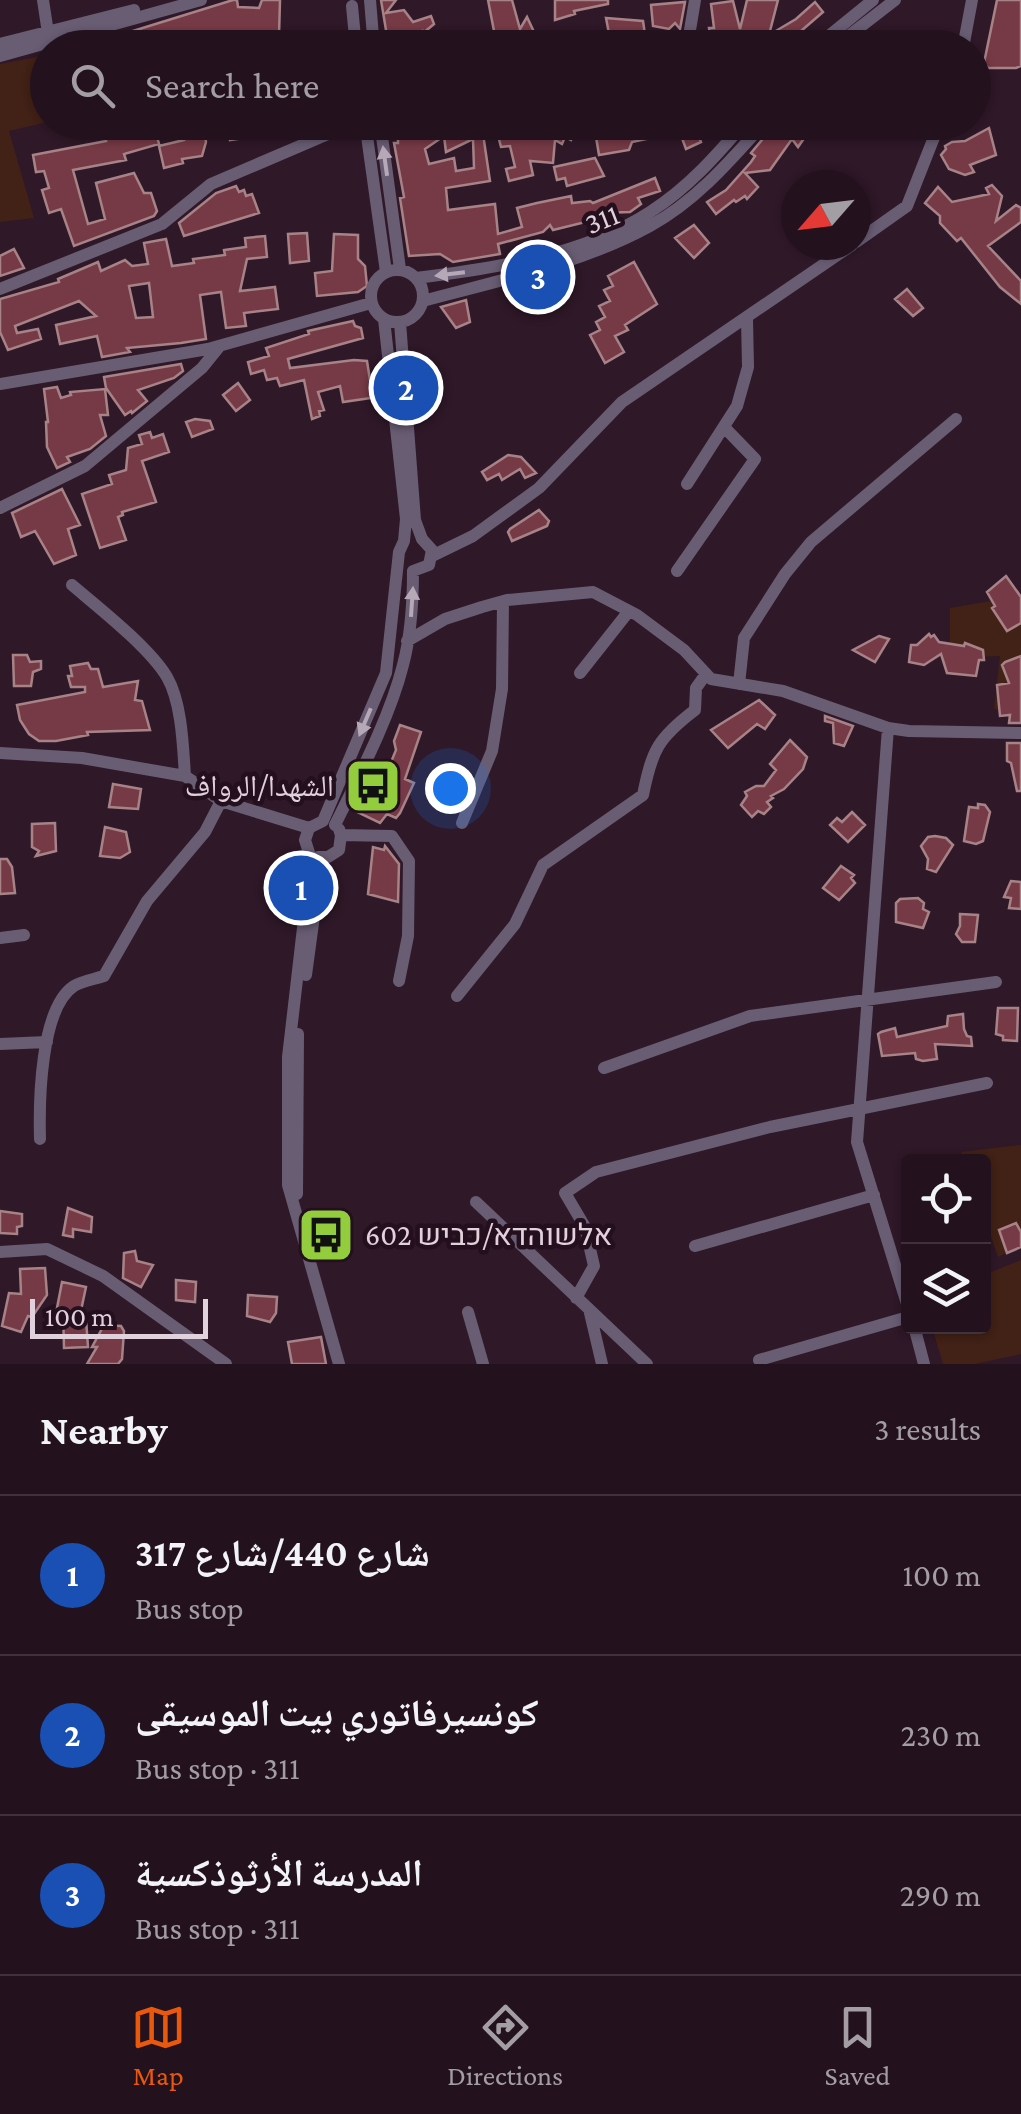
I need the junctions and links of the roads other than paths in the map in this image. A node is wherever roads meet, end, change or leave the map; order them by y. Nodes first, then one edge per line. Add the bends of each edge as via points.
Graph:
1 (43, 0) edge
2 (170, 0) edge
3 (201, 0) edge
4 (368, 0) edge
5 (694, 0) edge
6 (873, 0) edge
7 (895, 0) edge
8 (972, 0) edge
9 (347, 3) edge
10 (48, 30) edge
11 (56, 30) edge
12 (93, 30) edge
13 (352, 30) edge
14 (372, 30) edge
15 (690, 30) edge
16 (836, 30) edge
17 (856, 30) edge
18 (966, 30) edge
19 (30, 36) edge
20 (0, 44) edge
21 (30, 48) edge
22 (0, 56) edge
23 (314, 140) edge
24 (368, 140) edge
25 (382, 140) edge
26 (728, 140) edge
27 (748, 140) edge
28 (933, 140) edge
29 (871, 232) edge
30 (831, 260) edge
31 (393, 271) junction
32 (416, 278) junction
33 (0, 289) edge
34 (422, 301) junction
35 (371, 304) junction
36 (384, 319) junction
37 (746, 320) junction
38 (400, 322) junction
39 (220, 346) junction
40 (0, 384) edge
41 (956, 419) dead end
42 (724, 427) junction
43 (688, 484) dead end
44 (0, 508) edge
45 (422, 538) junction
46 (404, 541) junction
47 (432, 556) junction
48 (400, 560) junction
49 (413, 571) junction
50 (677, 572) dead end
51 (72, 585) dead end
52 (503, 601) junction
53 (629, 610) junction
54 (407, 641) junction
55 (580, 673) dead end
56 (706, 674) junction
57 (739, 684) junction
58 (888, 728) junction
59 (1021, 733) edge
60 (0, 753) edge
61 (186, 776) junction
62 (221, 801) junction
63 (462, 824) dead end
64 (333, 827) junction
65 (309, 828) junction
66 (308, 849) junction
67 (322, 858) junction
68 (24, 935) dead end
69 (0, 938) edge
70 (400, 981) dead end
71 (996, 982) dead end
72 (457, 996) dead end
73 (866, 998) junction
74 (47, 1042) junction
75 (0, 1044) edge
76 (604, 1068) dead end
77 (988, 1082) dead end
78 (858, 1108) junction
79 (40, 1139) dead end
80 (874, 1195) junction
81 (476, 1202) dead end
82 (695, 1246) dead end
83 (0, 1252) edge
84 (901, 1284) edge
85 (576, 1298) junction
86 (589, 1310) junction
87 (468, 1312) dead end
88 (901, 1319) edge
89 (916, 1334) edge
90 (760, 1360) dead end
91 (226, 1364) edge
92 (338, 1364) edge
93 (348, 1364) edge
94 (483, 1364) edge
95 (602, 1364) edge
96 (648, 1364) edge
97 (924, 1364) edge

1 - 10 street
2 - 11 street
3 - 12 street
4 - 9 street
4 - 14 street
5 - 15 street
6 - 16 street
7 - 17 street
8 - 18 street
9 - 13 street
19 - 20 street
21 - 22 street
23 - 33 street via 211,184 162,224
24 - 31 street
31 -> 25 street
26 -> 32 street, 311 via 649,213 590,242 492,268
27 - 34 street, 311 via 653,225 520,275
28 - 29 street via 907,206
30 - 37 street
31 - 32 street
31 - 35 street via 372,284
32 - 34 street
34 - 38 street via 416,314
35 - 36 street
35 - 39 street
36 - 38 street
36 - 46 street
37 - 42 street via 748,367
37 - 47 street via 622,402 539,488 473,536
38 - 45 street
39 - 40 street
39 - 44 street via 85,466
41 - 57 street via 811,542 744,638
42 - 43 street
42 - 50 street via 756,460
45 - 46 street
45 - 47 street
46 - 48 street
47 - 49 street
48 - 49 street
48 -> 64 street via 386,673
54 -> 49 street
51 - 61 street via 117,622 167,678 182,728
52 - 53 street via 593,592
52 - 54 street via 446,619
52 - 63 street via 502,688 492,751
53 - 55 street
53 - 56 street
54 - 64 street via 363,768
56 - 57 street
56 - 72 street via 696,688 696,710 651,755 643,795 543,865 515,924
57 - 58 street via 784,691
58 - 59 street
58 - 73 street
60 - 61 street via 82,758
61 - 62 street
62 - 65 street
62 - 74 street via 205,832 148,901 104,976 72,987 53,1016
64 - 65 street
64 - 67 street via 338,850
64 - 70 street via 392,836 409,861
65 - 66 street
66 - 67 street
66 - 92 street via 288,1057 288,1185
67 - 93 street via 298,1034 297,1197
68 - 69 street
71 - 73 street
73 - 76 street via 750,1016
73 - 78 street
74 - 75 street
74 - 79 street via 38,1087
77 - 78 street
78 - 80 street via 857,1142
78 - 85 street via 596,1172 565,1193 585,1226 594,1266
80 - 82 street
80 - 84 street
81 - 85 street
83 - 91 street via 46,1249 103,1276
85 - 86 street
86 - 95 street
86 - 96 street
87 - 94 street
88 - 90 street
89 - 97 street

